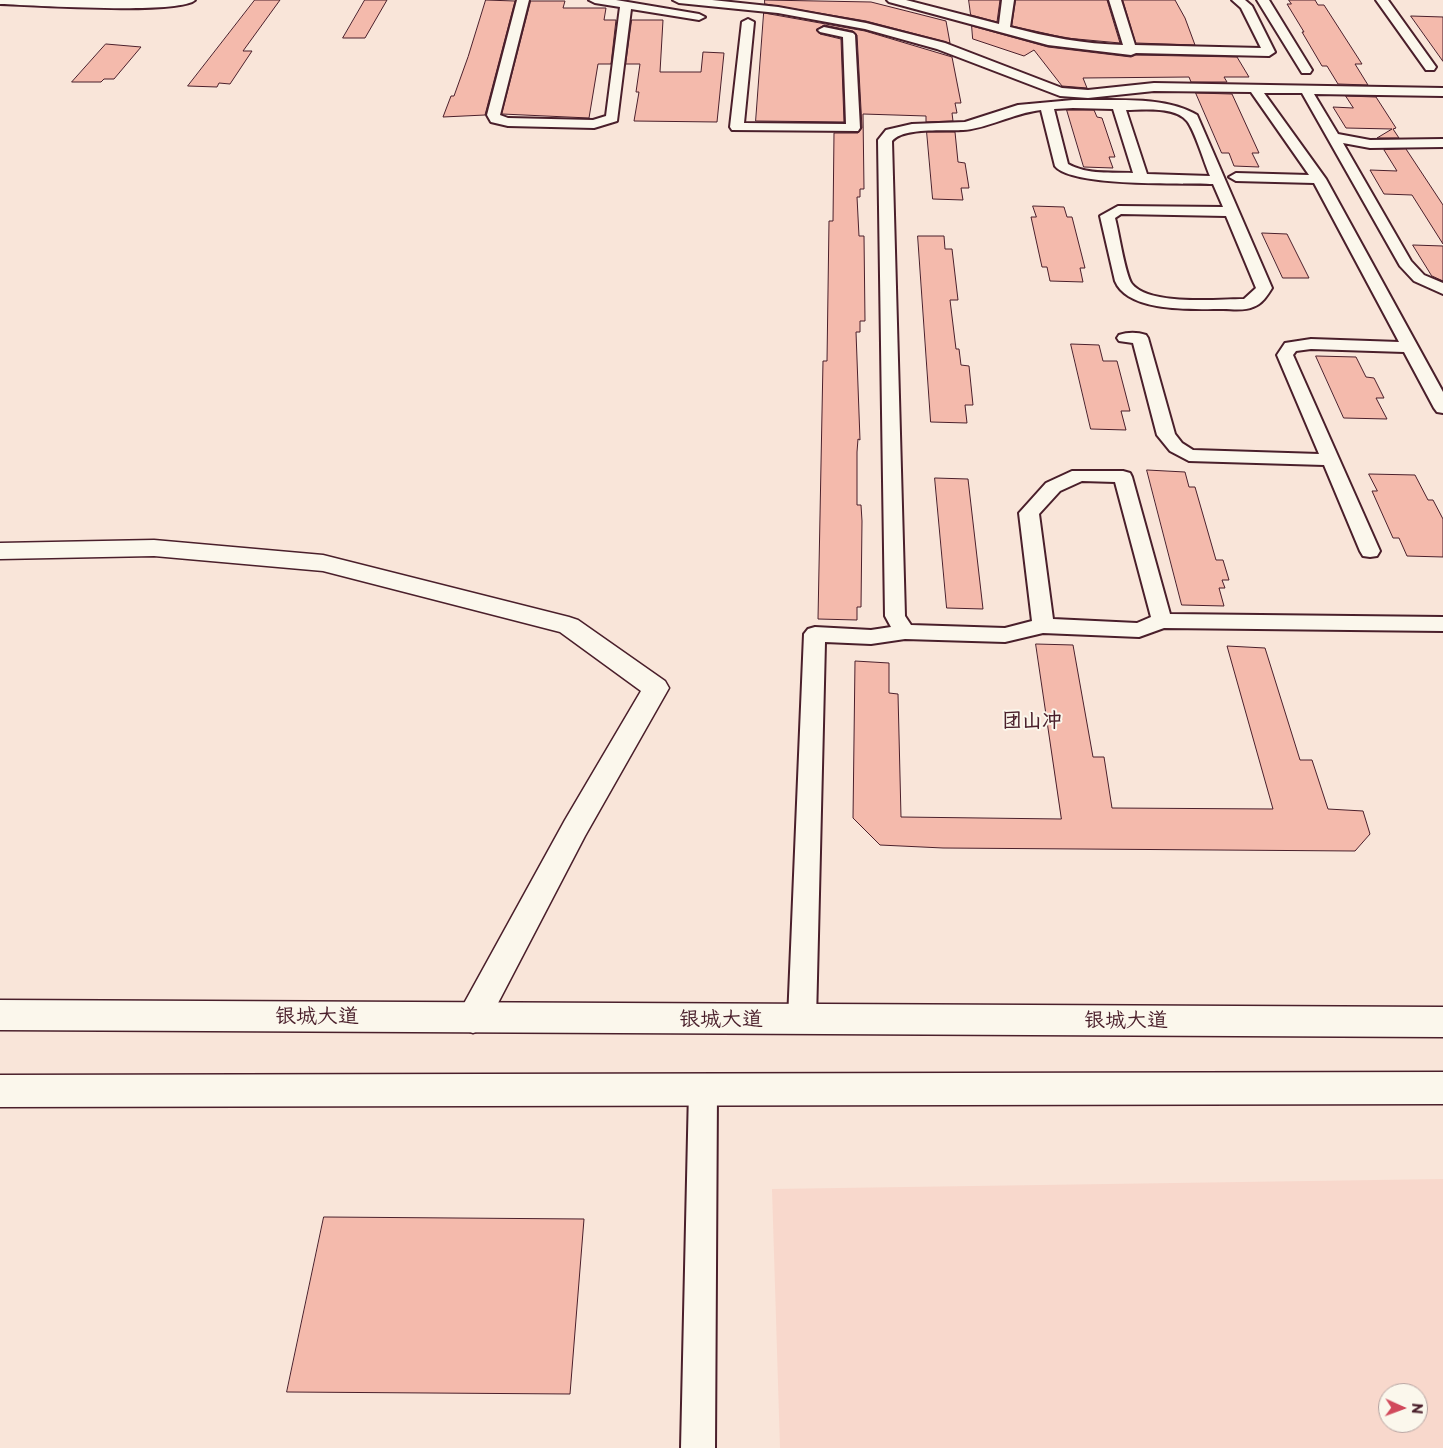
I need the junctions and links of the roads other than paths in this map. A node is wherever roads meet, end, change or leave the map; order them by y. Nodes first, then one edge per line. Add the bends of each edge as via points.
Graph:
1 (189, 0) edge
2 (523, 0) edge
3 (595, 0) edge
4 (679, 0) edge
5 (893, 0) edge
6 (1008, 0) edge
7 (1114, 0) edge
8 (1238, 0) edge
9 (1263, 0) edge
10 (1382, 0) edge
11 (0, 1) edge
12 (709, 2) edge
13 (626, 6) junction
14 (748, 22) dead end
15 (774, 23) dead end
16 (1004, 30) junction
17 (1131, 50) junction
18 (1430, 66) dead end
19 (1306, 70) dead end
20 (1254, 88) junction
21 (1305, 88) junction
22 (1443, 92) edge
23 (1047, 106) junction
24 (1118, 106) junction
25 (1333, 137) junction
26 (1443, 143) edge
27 (1236, 177) dead end
28 (1142, 178) junction
29 (1319, 179) junction
30 (1218, 180) junction
31 (1232, 212) junction
32 (1443, 289) edge
33 (1125, 338) dead end
34 (1410, 347) junction
35 (1443, 408) edge
36 (1329, 460) junction
37 (0, 551) edge
38 (1370, 551) dead end
39 (1162, 621) junction
40 (1443, 624) edge
41 (1043, 626) junction
42 (905, 632) junction
43 (0, 1015) edge
44 (473, 1018) junction
45 (802, 1020) junction
46 (1443, 1022) edge
47 (1443, 1088) edge
48 (0, 1090) edge
49 (703, 1090) junction
50 (698, 1448) edge

1 - 11 street via 159,6
2 - 13 street via 493,114 496,119 508,122 594,124 612,118
3 - 13 street
4 - 12 street
5 - 16 street
6 - 16 street
7 - 17 street
8 - 17 street via 1246,6 1272,57
9 - 19 street
10 - 18 street
12 - 13 street via 704,18
12 - 20 street via 778,10 866,26 941,46 1060,92 1088,94 1154,87
14 - 15 street via 737,127 854,128 849,35
16 - 17 street via 1048,41
20 - 21 street via 1285,83
20 - 29 street
21 - 22 street
21 - 25 street
23 - 24 street
23 - 28 street via 1062,166 1092,176
23 - 42 street via 1018,110 966,126 912,128 891,133 885,140 895,616
24 - 28 street
24 - 30 street via 1164,107 1192,118
25 - 26 street via 1370,144
25 - 32 street via 1405,263 1419,278
27 - 29 street
28 - 30 street
29 - 34 street
30 - 31 street
31 - 31 street via 1264,288 1248,304 1158,302 1134,294 1125,286 1107,216 1118,210
33 - 36 street via 1140,338 1166,435 1189,455
34 - 35 street
34 - 36 street via 1311,344 1291,347 1285,355
36 - 38 street
37 - 44 main road via 154,548 323,563 569,626 656,688 575,828
39 - 40 street
39 - 41 street via 1140,630
39 - 41 street via 1123,477 1079,476 1053,487 1029,513
41 - 42 street via 1006,635
42 - 45 street via 871,637 815,634
43 - 44 main road, 银城大道
44 - 45 main road, 银城大道
45 - 46 main road, 银城大道
47 - 49 main road
48 - 49 main road
49 - 50 street

